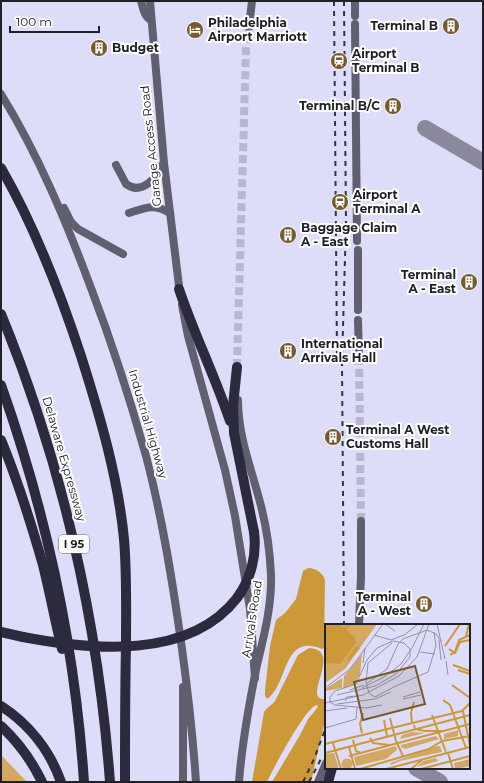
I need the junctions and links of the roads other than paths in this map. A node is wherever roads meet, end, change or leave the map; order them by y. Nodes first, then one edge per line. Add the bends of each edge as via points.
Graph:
1 (141, 1) edge
2 (150, 1) edge
3 (252, 1) edge
4 (355, 1) edge
5 (151, 20) junction
6 (249, 27) tunnel mouth
7 (1, 94) edge
8 (164, 163) junction
9 (116, 165) dead end
10 (1, 168) edge
11 (52, 191) junction
12 (129, 213) dead end
13 (170, 213) junction
14 (124, 254) dead end
15 (180, 288) junction
16 (358, 310) dead end
17 (1, 314) edge
18 (358, 320) dead end
19 (359, 357) tunnel mouth
20 (237, 367) joint
21 (1, 385) edge
22 (1, 440) edge
23 (235, 440) junction
24 (361, 521) tunnel mouth
25 (360, 624) edge
26 (1, 632) edge
27 (182, 645) junction
28 (255, 678) junction
29 (75, 702) junction
30 (1, 706) edge
31 (1, 726) edge
32 (325, 765) edge
33 (332, 769) edge
34 (42, 782) edge
35 (61, 782) edge
36 (84, 782) edge
37 (110, 782) edge
38 (125, 782) edge
39 (183, 782) edge
40 (196, 782) edge
41 (239, 782) edge
42 (318, 782) edge
43 (328, 782) edge

1 - 5 street via 144,13
2 - 5 street, Garage Access Road
3 - 6 street
4 - 16 street
5 - 8 street, Garage Access Road
7 - 11 street, Industrial Highway
8 - 9 street via 154,180 135,188 126,184
8 - 13 street, Garage Access Road
10 - 38 highway via 42,252 73,332 98,413 117,490 126,570
11 - 14 street via 76,227
11 - 27 street, Industrial Highway via 104,323 135,416 161,520
12 - 13 street via 156,206
13 - 15 street, Garage Access Road
15 - 23 highway
15 - 28 street, Garage Access Road via 184,317 236,522 250,609
17 - 37 highway, Delaware Expressway / I 95 via 23,371 61,489 96,660
18 - 19 street
20 - 23 highway via 233,406
20 - 28 street, Arrivals Road via 241,436 265,520 271,567 269,604
21 - 29 highway, I 95 via 23,451 46,538 66,634
22 - 29 highway via 39,551
23 - 26 highway, bridge via 254,532 255,550 253,563 239,595 219,616 191,633 167,640 120,646 76,644
24 - 25 street
27 - 39 street
27 - 40 street, Industrial Highway
28 - 41 street, Arrivals Road via 243,742
29 - 36 highway, I 95
30 - 35 highway via 36,737 51,759
31 - 34 highway via 24,753
32 - 42 street
33 - 43 highway

